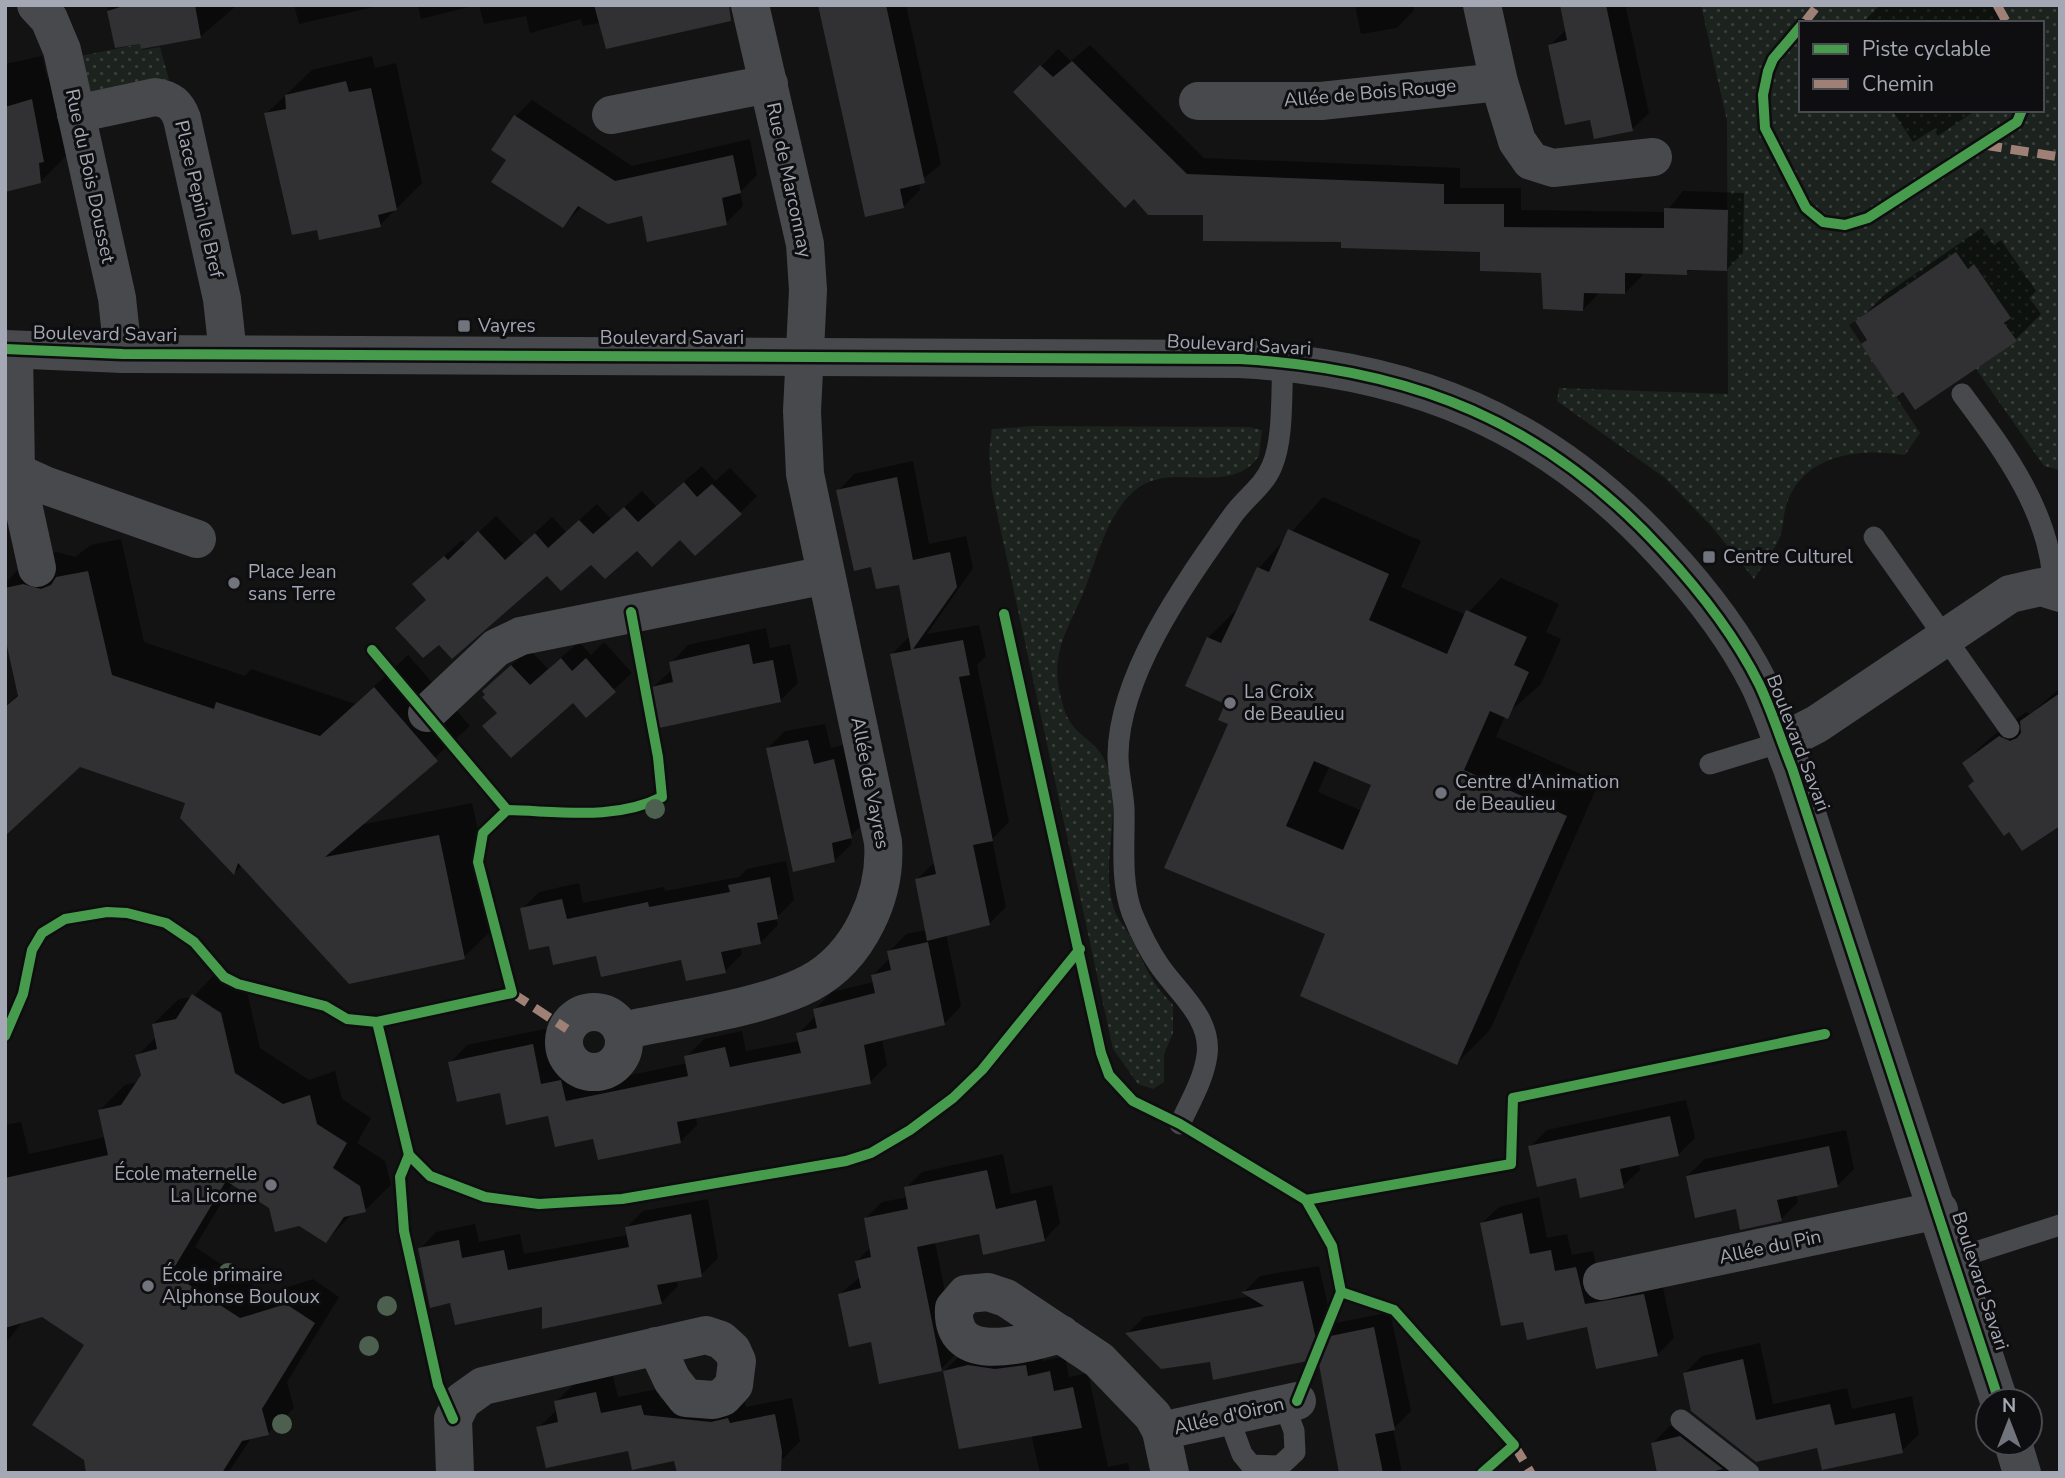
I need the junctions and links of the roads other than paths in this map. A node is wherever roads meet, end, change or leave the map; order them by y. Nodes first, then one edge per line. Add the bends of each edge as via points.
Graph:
1 (36, 5) edge
2 (750, 5) edge
3 (1482, 5) edge
4 (1499, 82) junction
5 (769, 84) junction
6 (1198, 101) dead end
7 (76, 114) junction
8 (611, 114) dead end
9 (1653, 157) dead end
10 (10, 350) edge
11 (123, 354) junction
12 (228, 354) junction
13 (804, 357) junction
14 (1283, 361) junction
15 (1962, 394) dead end
16 (10, 473) edge
17 (1874, 537) dead end
18 (197, 539) dead end
19 (37, 568) dead end
20 (826, 575) junction
21 (2056, 577) edge
22 (1946, 637) junction
23 (427, 713) dead end
24 (2009, 728) dead end
25 (1782, 741) junction
26 (1710, 764) dead end
27 (622, 1031) dead end
28 (1180, 1124) dead end
29 (1939, 1210) junction
30 (2060, 1225) edge
31 (1954, 1259) junction
32 (1602, 1281) dead end
33 (1061, 1334) dead end
34 (656, 1346) dead end
35 (1995, 1387) edge
36 (1283, 1404) joint
37 (1228, 1416) junction
38 (1681, 1420) dead end
39 (1161, 1431) junction
40 (455, 1473) edge
41 (1170, 1473) edge
42 (1749, 1473) edge

1 - 7 street, Rue du Bois Dousset via 54,29
2 - 5 street, Rue de Marconnay
3 - 4 street
4 - 6 street, Allée de Bois Rouge via 1321,101
4 - 9 street via 1517,141 1531,161 1553,168
5 - 8 street
5 - 13 street, Rue de Marconnay via 805,244
7 - 11 street, Rue du Bois Dousset via 117,298
7 - 12 street, Place Pepin le Bref via 155,97 172,102 180,112 222,299
10 - 11 street, Boulevard Savari
10 - 16 street
11 - 12 street, Boulevard Savari
12 - 13 street, Boulevard Savari
13 - 14 street, Boulevard Savari
13 - 20 street, Allée de Vayres via 805,474
14 - 25 street, Boulevard Savari via 1379,378 1485,414 1587,477 1632,516 1697,589 1759,684
14 - 28 lane via 1273,465 1239,506 1152,640 1120,731 1129,901 1150,951 1186,996 1208,1046 1205,1066
15 - 21 lane via 2020,475
16 - 18 street
16 - 19 street
17 - 22 lane
20 - 23 street via 522,636 496,648
20 - 27 street, Allée de Vayres via 883,842 883,876 875,905 844,953 811,982 771,998
21 - 22 street, Boulevard Savari via 2040,587 2010,594
22 - 24 lane
22 - 25 street, Boulevard Savari via 1824,720
25 - 26 lane
25 - 29 street, Boulevard Savari
29 - 31 street, Boulevard Savari
29 - 32 street, Allée du Pin
30 - 31 lane
31 - 35 street, Boulevard Savari
33 - 39 street, Allée d'Oiron via 1125,1383
34 - 40 street via 474,1390 453,1419
36 - 37 street, Allée d'Oiron
36 - 37 lane via 1294,1431 1295,1452 1280,1466 1251,1465
37 - 39 street, Allée d'Oiron
38 - 42 lane
39 - 41 street, Allée d'Oiron

